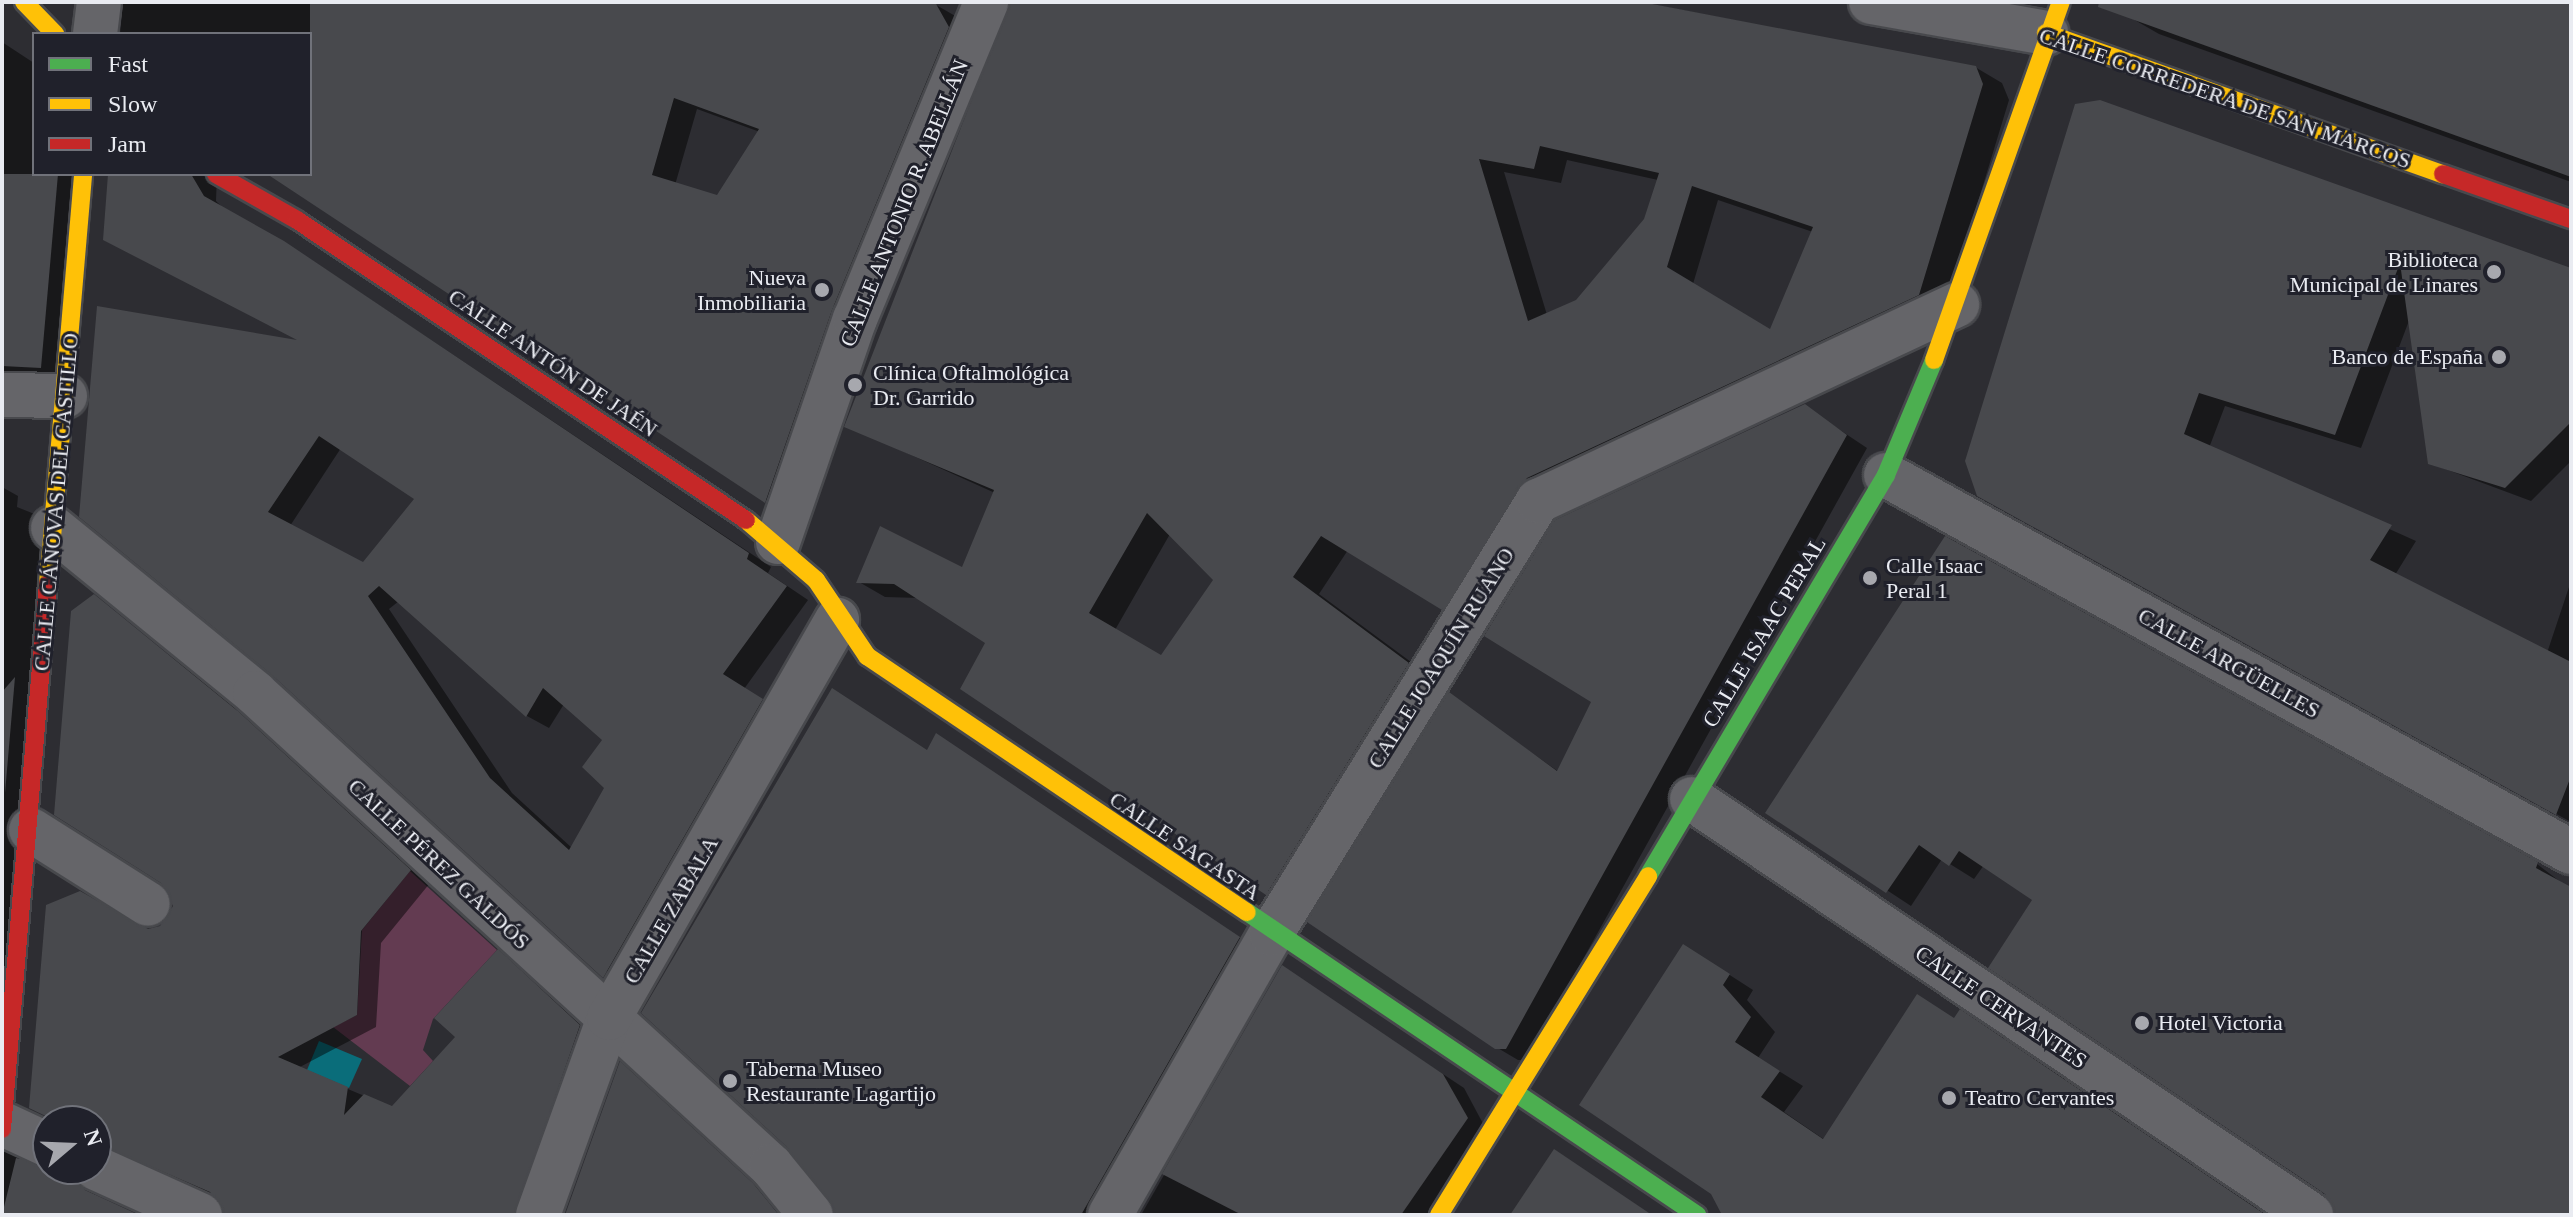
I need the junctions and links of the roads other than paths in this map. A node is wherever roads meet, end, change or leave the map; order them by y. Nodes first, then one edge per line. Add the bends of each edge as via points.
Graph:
1 (24, 2) edge
2 (99, 2) edge
3 (986, 2) edge
4 (1871, 2) edge
5 (2053, 17) edge
6 (53, 32) edge
7 (95, 32) edge
8 (83, 176) edge
9 (220, 176) edge
10 (2571, 219) edge
11 (1957, 305) junction
12 (2, 395) edge
13 (65, 396) junction
14 (1886, 475) junction
15 (53, 528) junction
16 (778, 542) junction
17 (837, 620) junction
18 (1692, 799) junction
19 (31, 830) junction
20 (2571, 852) edge
21 (148, 904) dead end
22 (1271, 934) junction
23 (609, 1018) junction
24 (6, 1032) edge
25 (1519, 1093) junction
26 (3, 1126) edge
27 (32, 1138) edge
28 (112, 1175) edge
29 (200, 1215) edge
30 (538, 1215) edge
31 (811, 1215) edge
32 (1110, 1215) edge
33 (1439, 1215) edge
34 (1697, 1215) edge
35 (2311, 1215) edge

1 - 6 street
2 - 7 street
3 - 16 street, CALLE ANTONIO R. ABELLÁN via 855,319
4 - 5 street, CALLE CORREDERA DE SAN MARCOS
5 - 10 street, CALLE CORREDERA DE SAN MARCOS
5 - 11 street, CALLE ISAAC PERAL
8 - 13 street, CALLE CÁNOVAS DEL CASTILLO
9 - 16 street, CALLE ANTÓN DE JAÉN via 297,220
11 - 14 street, CALLE ISAAC PERAL
11 - 22 street, CALLE JOAQUÍN RUANO via 1538,501
12 - 13 street
13 - 15 street, CALLE CÁNOVAS DEL CASTILLO
14 - 18 street, CALLE ISAAC PERAL
14 - 20 street, CALLE ARGÜELLES
15 - 19 street, CALLE CÁNOVAS DEL CASTILLO
15 - 23 street, CALLE PÉREZ GALDÓS via 255,693
16 - 17 street, CALLE ANTÓN DE JAÉN via 816,580
17 - 22 street, CALLE SAGASTA via 867,656
17 - 23 street, CALLE ZABALA
18 - 25 street, CALLE ISAAC PERAL
18 - 35 street, CALLE CERVANTES
19 - 21 street
19 - 24 street, CALLE CÁNOVAS DEL CASTILLO
22 - 25 street, CALLE SAGASTA
22 - 32 street, CALLE JOAQUÍN RUANO
23 - 30 street, CALLE ZABALA
23 - 31 street, CALLE PÉREZ GALDÓS via 771,1166
24 - 26 street, CALLE CÁNOVAS DEL CASTILLO
25 - 33 street, CALLE ISAAC PERAL
25 - 34 street, CALLE SAGASTA
26 - 27 street
28 - 29 street

